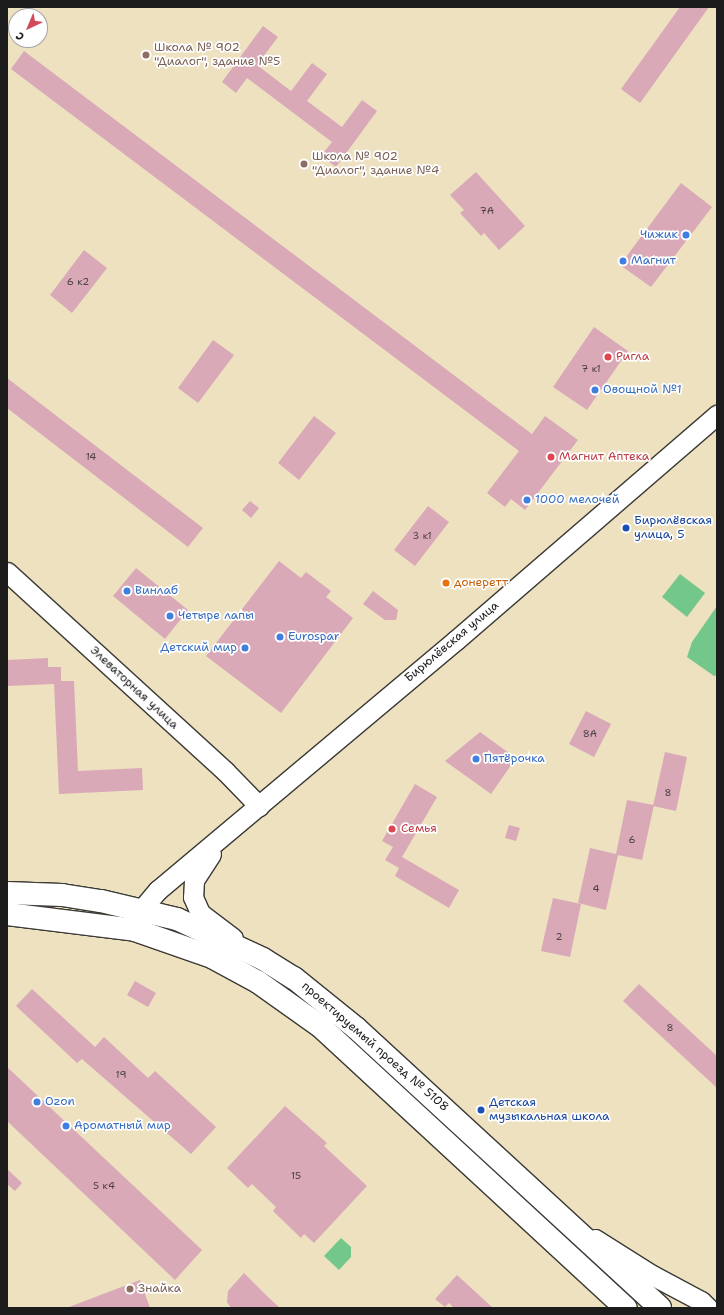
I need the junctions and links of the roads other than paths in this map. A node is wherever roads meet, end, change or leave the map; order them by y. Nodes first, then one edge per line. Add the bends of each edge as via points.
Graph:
1 (717, 415) edge
2 (7, 572) edge
3 (258, 806) junction
4 (227, 832) junction
5 (7, 894) edge
6 (7, 914) edge
7 (138, 920) junction
8 (263, 959) junction
9 (564, 1218) junction
10 (626, 1308) edge
11 (660, 1308) edge
12 (708, 1308) edge

1 - 3 street, Бирюлёвская улица
2 - 3 street, Элеваторная улица via 219,766
3 - 4 street, Бирюлёвская улица
4 - 7 street, Бирюлёвская улица via 158,890
4 - 8 street via 194,880 194,903 205,919
5 - 7 main road, проектируемый проезд № 5108 via 62,895
6 - 7 main road, проектируемый проезд № 5108
7 - 8 main road, проектируемый проезд № 5108 via 177,919
7 - 10 main road, проектируемый проезд № 5108 via 258,982 320,1026
8 - 9 main road, проектируемый проезд № 5108 via 312,991 342,1016
9 - 11 main road, проектируемый проезд № 5108
9 - 12 street via 625,1259 689,1294

